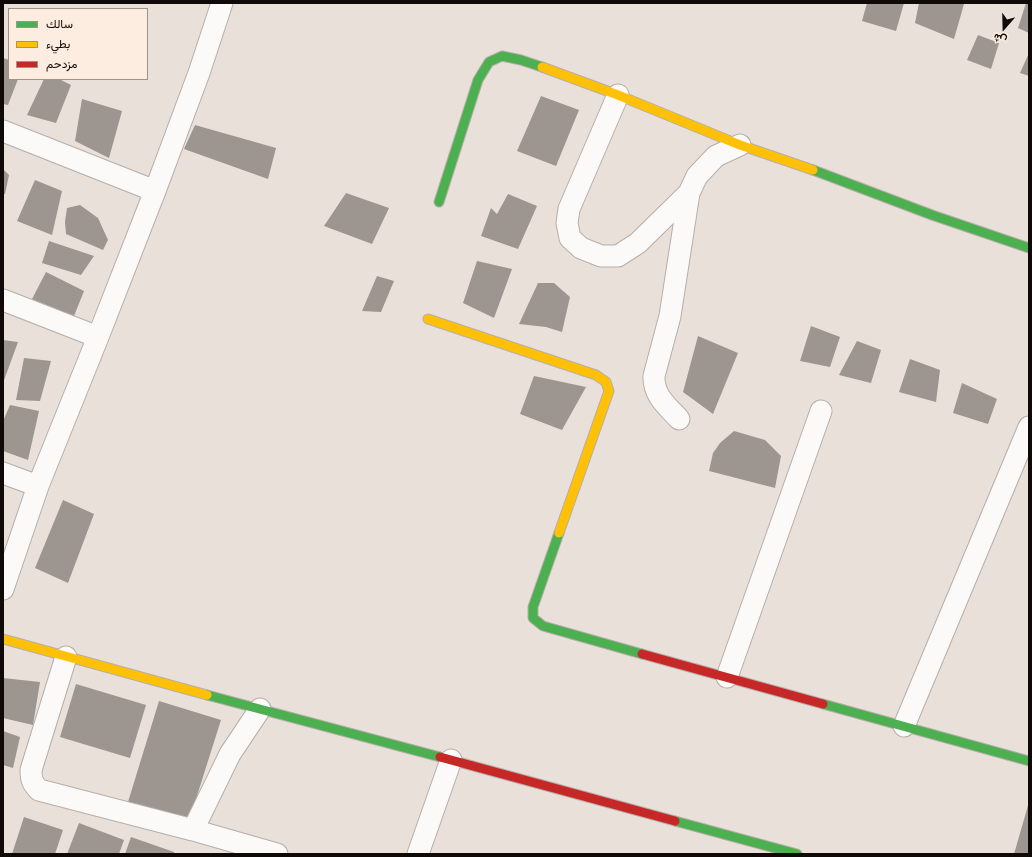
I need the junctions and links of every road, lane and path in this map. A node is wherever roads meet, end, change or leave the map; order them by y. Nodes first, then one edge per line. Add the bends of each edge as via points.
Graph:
1 (222, 3) edge
2 (618, 95) junction
3 (3, 131) edge
4 (740, 145) junction
5 (154, 191) junction
6 (689, 193) junction
7 (439, 202) dead end
8 (1029, 248) edge
9 (3, 300) edge
10 (428, 319) dead end
11 (98, 337) junction
12 (821, 411) dead end
13 (679, 419) dead end
14 (1029, 427) edge
15 (3, 473) edge
16 (38, 486) junction
17 (5, 577) edge
18 (3, 639) edge
19 (66, 657) junction
20 (727, 677) junction
21 (260, 709) junction
22 (904, 726) junction
23 (451, 760) junction
24 (1029, 760) edge
25 (193, 830) junction
26 (277, 854) edge
27 (418, 854) edge
28 (797, 854) edge

1 - 5 street via 199,73
2 - 4 street
2 - 6 street via 569,208 567,224 570,238 581,248 601,256 618,256 638,244
2 - 7 street via 521,60 502,56 489,62 478,80
3 - 5 street
4 - 6 street via 716,156 697,176
4 - 8 street
5 - 11 street
6 - 13 street via 670,316 654,376 655,389
9 - 11 street
10 - 20 street via 596,375 606,382 609,391 533,607 533,618 543,626
11 - 16 street
12 - 20 street
14 - 22 street
15 - 16 street
16 - 17 street
18 - 19 street
19 - 21 street
19 - 25 street via 31,770 33,784 39,790
20 - 22 street
21 - 23 street
21 - 25 street via 230,754
22 - 24 street
23 - 27 street
23 - 28 street
25 - 26 street

